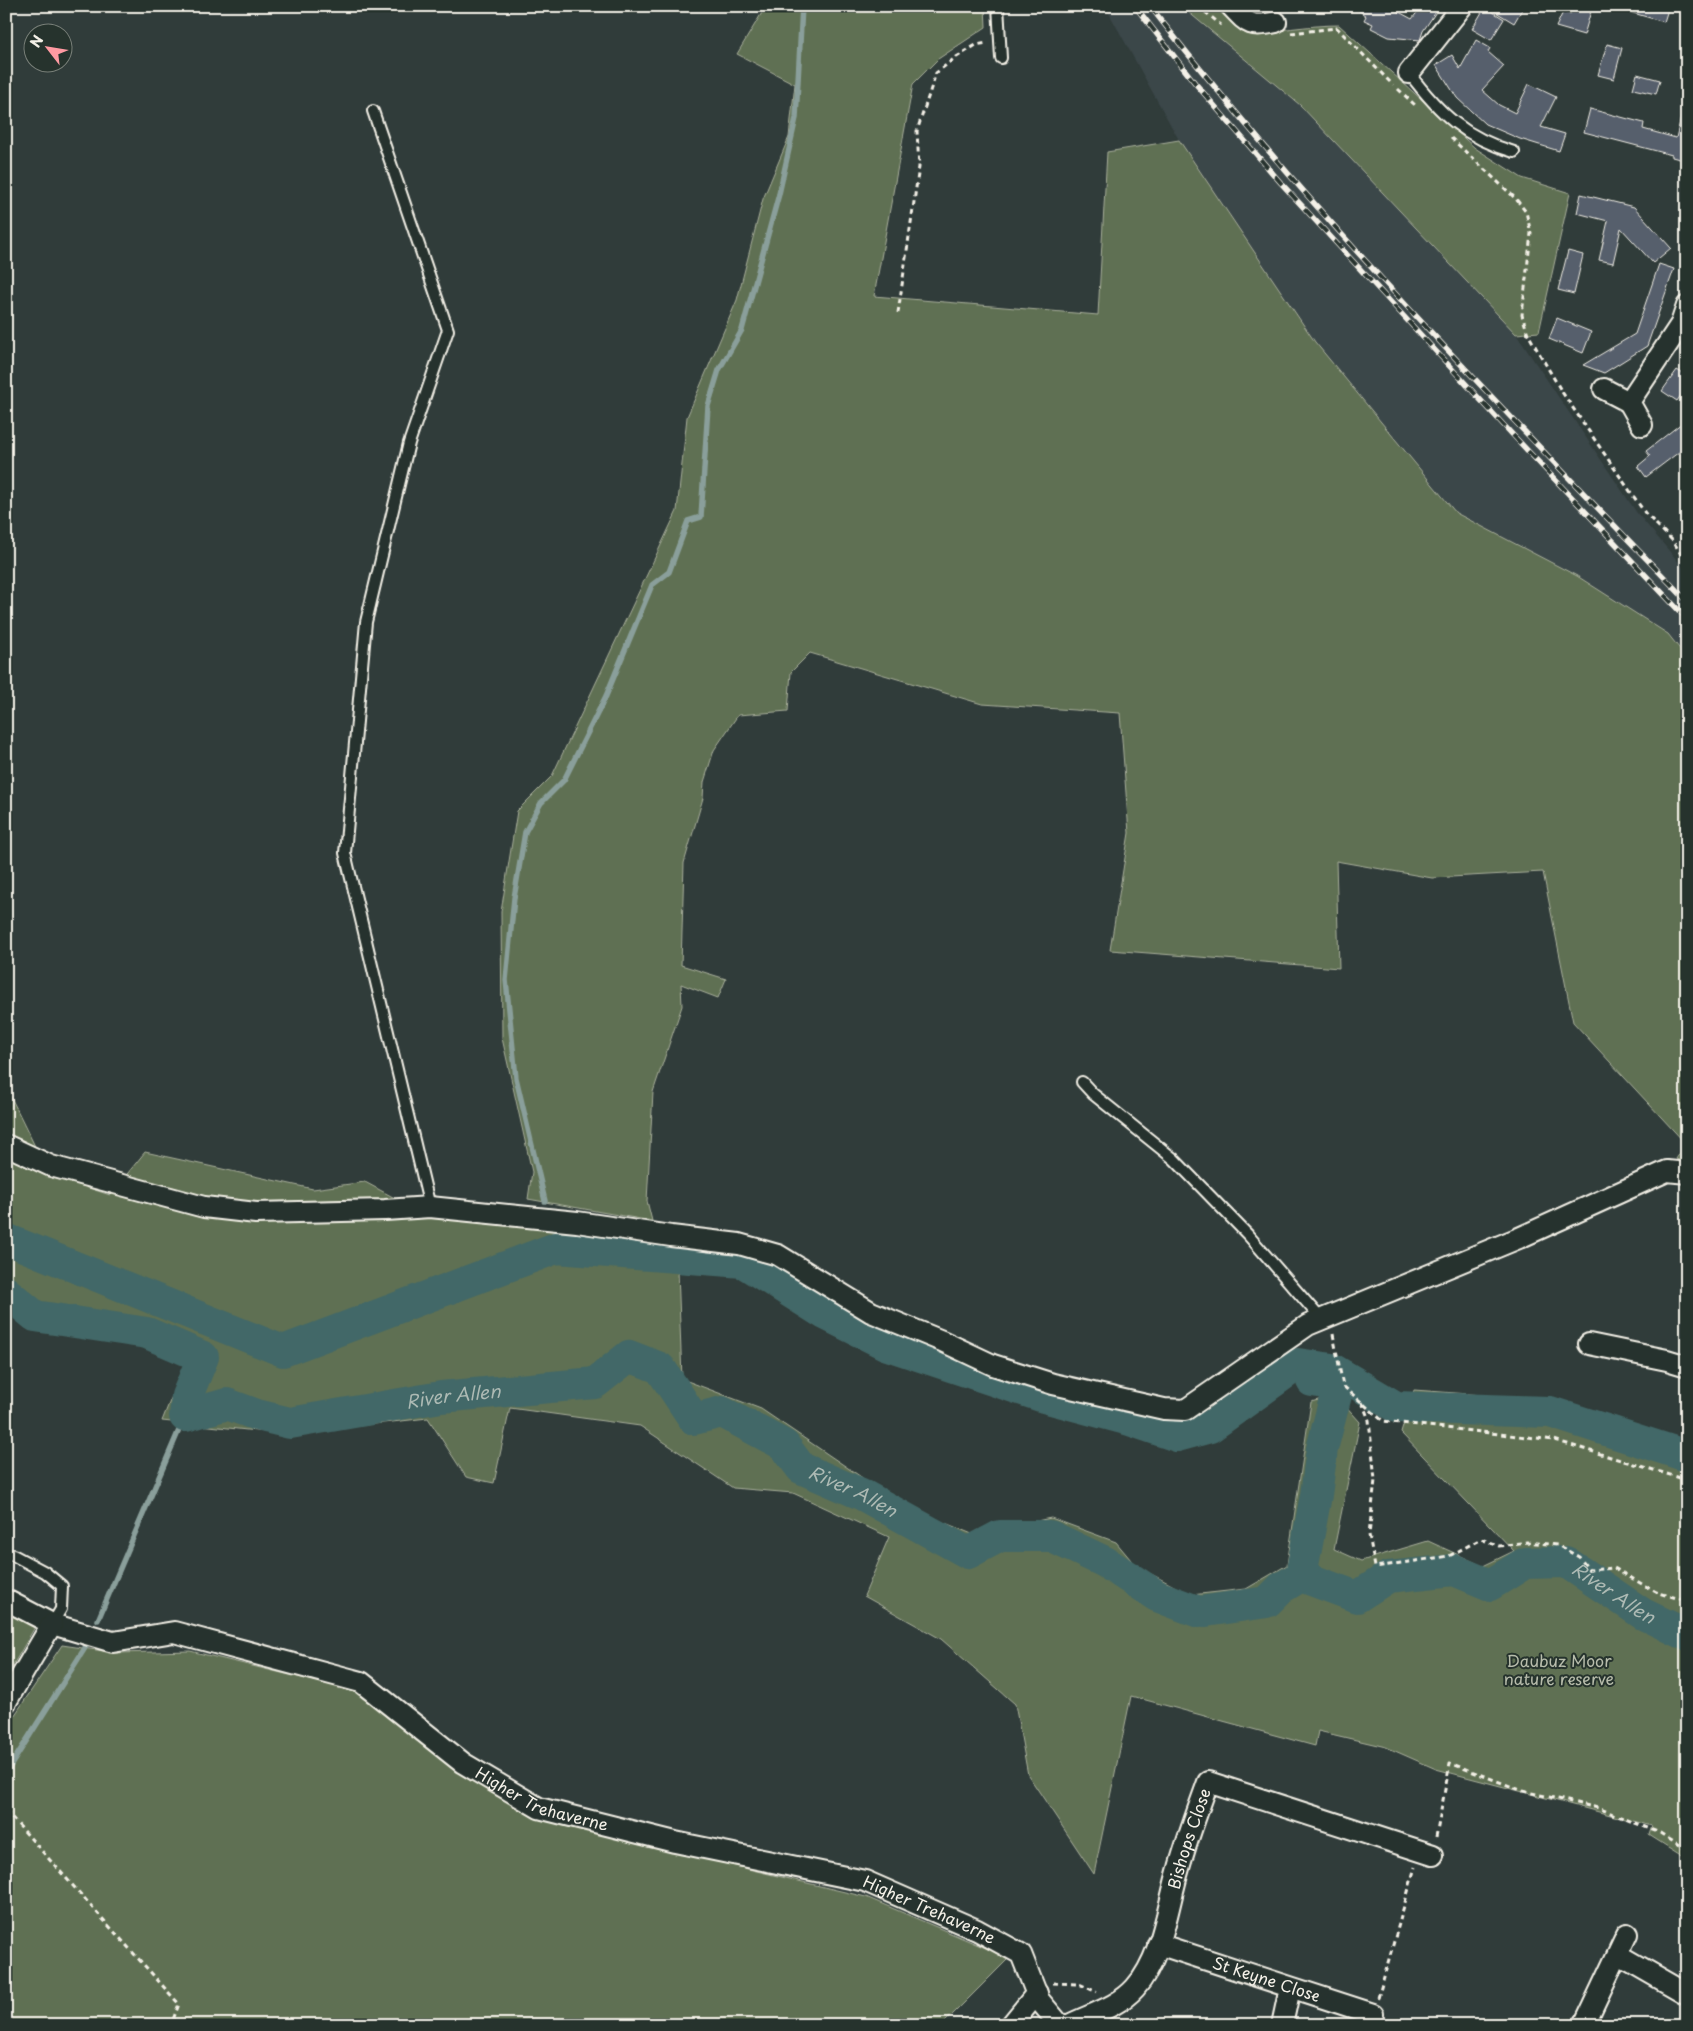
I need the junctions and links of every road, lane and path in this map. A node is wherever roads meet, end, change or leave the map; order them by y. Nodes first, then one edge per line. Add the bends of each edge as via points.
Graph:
1 (998, 6) edge
2 (1198, 6) edge
3 (1231, 6) edge
4 (1462, 6) edge
5 (1224, 27) dead end
6 (1280, 28) joint
7 (1000, 41) junction
8 (1001, 58) dead end
9 (1409, 72) joint
10 (1417, 107) dead end
11 (373, 111) dead end
12 (1446, 134) dead end
13 (1514, 152) dead end
14 (898, 313) dead end
15 (1685, 319) edge
16 (1604, 389) dead end
17 (1629, 402) junction
18 (1642, 425) dead end
19 (1687, 564) edge
20 (1082, 1082) dead end
21 (6, 1146) edge
22 (1687, 1173) edge
23 (430, 1207) junction
24 (1326, 1318) junction
25 (1589, 1344) dead end
26 (1687, 1366) edge
27 (1362, 1402) junction
28 (1687, 1480) edge
29 (14, 1555) dead end
30 (6, 1600) edge
31 (1687, 1601) edge
32 (52, 1624) junction
33 (6, 1702) edge
34 (6, 1811) edge
35 (1687, 1850) edge
36 (1426, 1853) junction
37 (1627, 1934) dead end
38 (1158, 1944) junction
39 (1619, 1955) junction
40 (1290, 1988) junction
41 (1038, 1993) junction
42 (1687, 1994) edge
43 (1118, 2002) junction
44 (1374, 2014) joint
45 (171, 2025) edge
46 (1011, 2025) edge
47 (1060, 2025) edge
48 (1069, 2025) edge
49 (1282, 2025) edge
50 (1584, 2025) edge

1 - 7 lane
2 - 5 path
3 - 6 street via 1253,25
4 - 9 street
6 - 10 path via 1337,28
7 - 8 lane
7 - 14 path via 976,45 936,73 917,131 919,167
9 - 13 lane via 1424,92 1464,130 1479,140
11 - 23 lane via 448,330 409,443 366,622 345,853
12 - 19 path via 1526,212 1530,233 1522,316 1528,334 1562,392 1645,514 1673,542
15 - 17 street
16 - 17 street
17 - 18 street
20 - 24 lane via 1174,1159
21 - 23 street via 51,1166 204,1207 256,1213
22 - 24 street via 1667,1171 1519,1238
23 - 24 street via 577,1222 738,1244 778,1255 871,1312 993,1365 1053,1384 1164,1409 1185,1410 1308,1325
24 - 27 path via 1343,1386
25 - 26 street
27 - 28 path via 1384,1421 1554,1440
27 - 31 path via 1369,1420 1376,1480 1369,1535 1375,1566 1449,1556 1481,1540 1499,1546 1527,1542 1557,1545 1579,1557 1590,1570 1614,1568 1656,1592
29 - 32 lane via 45,1572 62,1586 61,1609
30 - 32 street, Higher Trehaverne
32 - 33 street
32 - 41 street, Higher Trehaverne via 114,1642 174,1632 360,1682 463,1763 539,1808 675,1842 865,1882 978,1930 1021,1954
34 - 45 path via 179,2004
35 - 36 path via 1660,1833 1598,1808 1523,1791 1450,1764
36 - 38 street, Bishops Close via 1208,1782 1179,1866
36 - 44 path
37 - 39 street
38 - 40 street, St Keyne Close
38 - 43 street, Bishops Close via 1149,1968
39 - 42 street
39 - 50 street
40 - 44 street, St Keyne Close
40 - 49 street
41 - 43 path via 1050,1983 1079,1984
41 - 46 street
41 - 47 street, Higher Trehaverne via 1039,2000
43 - 48 street, Bishops Close

